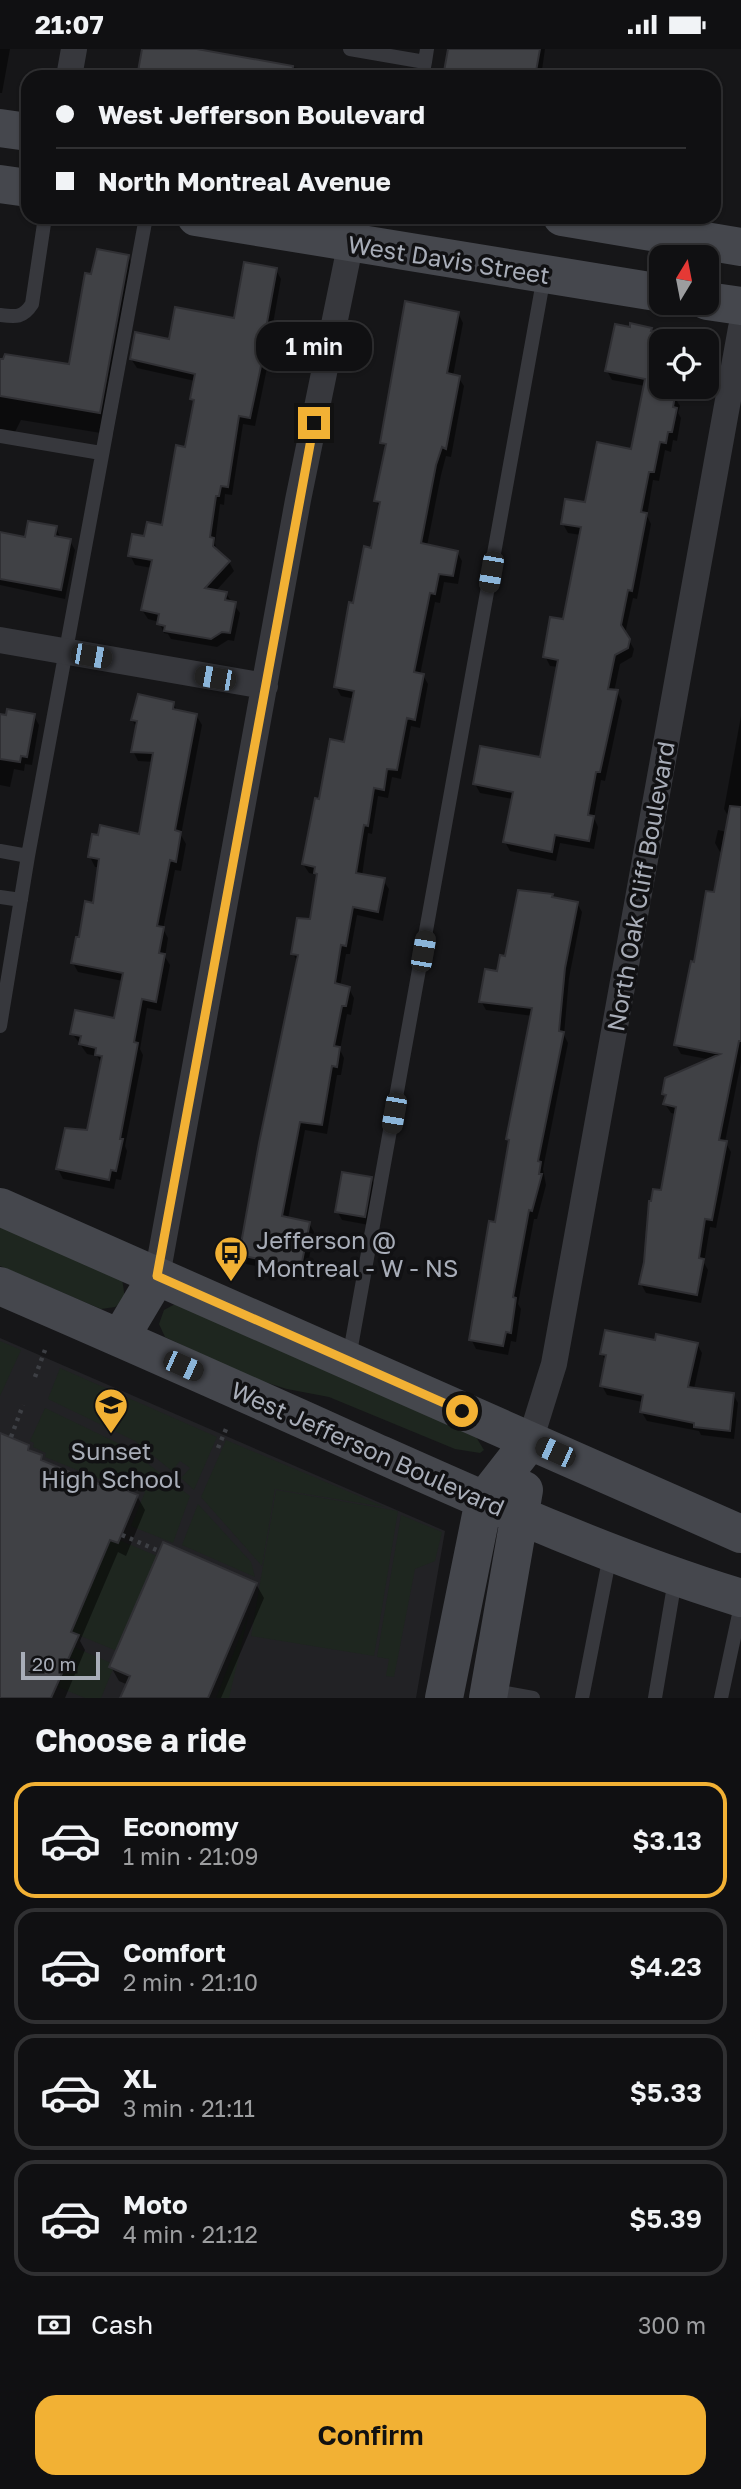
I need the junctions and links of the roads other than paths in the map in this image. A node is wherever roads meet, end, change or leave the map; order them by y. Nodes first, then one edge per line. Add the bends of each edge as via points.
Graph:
1 (74, 49) edge
2 (350, 49) edge
3 (426, 55) edge
4 (70, 70) edge
5 (0, 128) edge
6 (21, 131) edge
7 (0, 184) edge
8 (21, 187) edge
9 (44, 224) edge
10 (145, 224) edge
11 (281, 224) edge
12 (604, 224) edge
13 (354, 230) edge
14 (741, 247) edge
15 (544, 274) junction
16 (649, 291) edge
17 (719, 303) edge
18 (741, 306) edge
19 (0, 315) edge
20 (741, 328) edge
21 (0, 436) edge
22 (101, 453) junction
23 (0, 641) edge
24 (66, 651) junction
25 (265, 686) junction
26 (0, 851) edge
27 (29, 856) junction
28 (0, 897) edge
29 (21, 900) junction
30 (0, 1026) edge
31 (0, 1207) edge
32 (157, 1276) junction
33 (0, 1286) edge
34 (120, 1338) junction
35 (349, 1361) junction
36 (530, 1441) junction
37 (484, 1500) junction
38 (521, 1515) junction
39 (741, 1534) edge
40 (610, 1553) junction
41 (676, 1578) junction
42 (741, 1598) edge
43 (741, 1605) edge
44 (488, 1694) edge
45 (444, 1698) edge
46 (533, 1698) edge
47 (582, 1698) edge
48 (655, 1698) edge
49 (721, 1698) edge

1 - 4 street
2 - 3 lane
5 - 6 main road
7 - 8 main road
9 - 19 lane via 32,304 18,317
10 - 22 lane
11 - 13 main road, West Davis Street
12 - 14 main road
13 - 15 main road, West Davis Street
13 - 25 street
15 - 16 main road, West Davis Street
15 - 35 lane
17 - 18 main road
20 - 36 street, North Oak Cliff Boulevard via 554,1364
21 - 22 lane
22 - 24 lane
23 - 24 street
24 - 25 street
24 - 27 lane
25 - 32 street
26 - 27 lane
27 - 29 lane
28 - 29 lane
29 - 30 lane
31 - 32 main road
32 - 34 main road
32 - 35 main road
33 - 34 main road, West Jefferson Boulevard
34 - 37 main road, West Jefferson Boulevard
35 - 36 main road
36 - 37 main road, North Oak Cliff Boulevard
36 - 38 main road, North Oak Cliff Boulevard
36 - 39 main road
37 - 38 main road, West Jefferson Boulevard
37 - 45 main road, North Oak Cliff Boulevard
38 - 40 main road, West Jefferson Boulevard
38 - 44 main road, North Oak Cliff Boulevard
40 - 41 main road, West Jefferson Boulevard
40 - 47 lane
41 - 42 main road, West Jefferson Boulevard
41 - 48 lane
43 - 49 lane
44 - 46 lane

